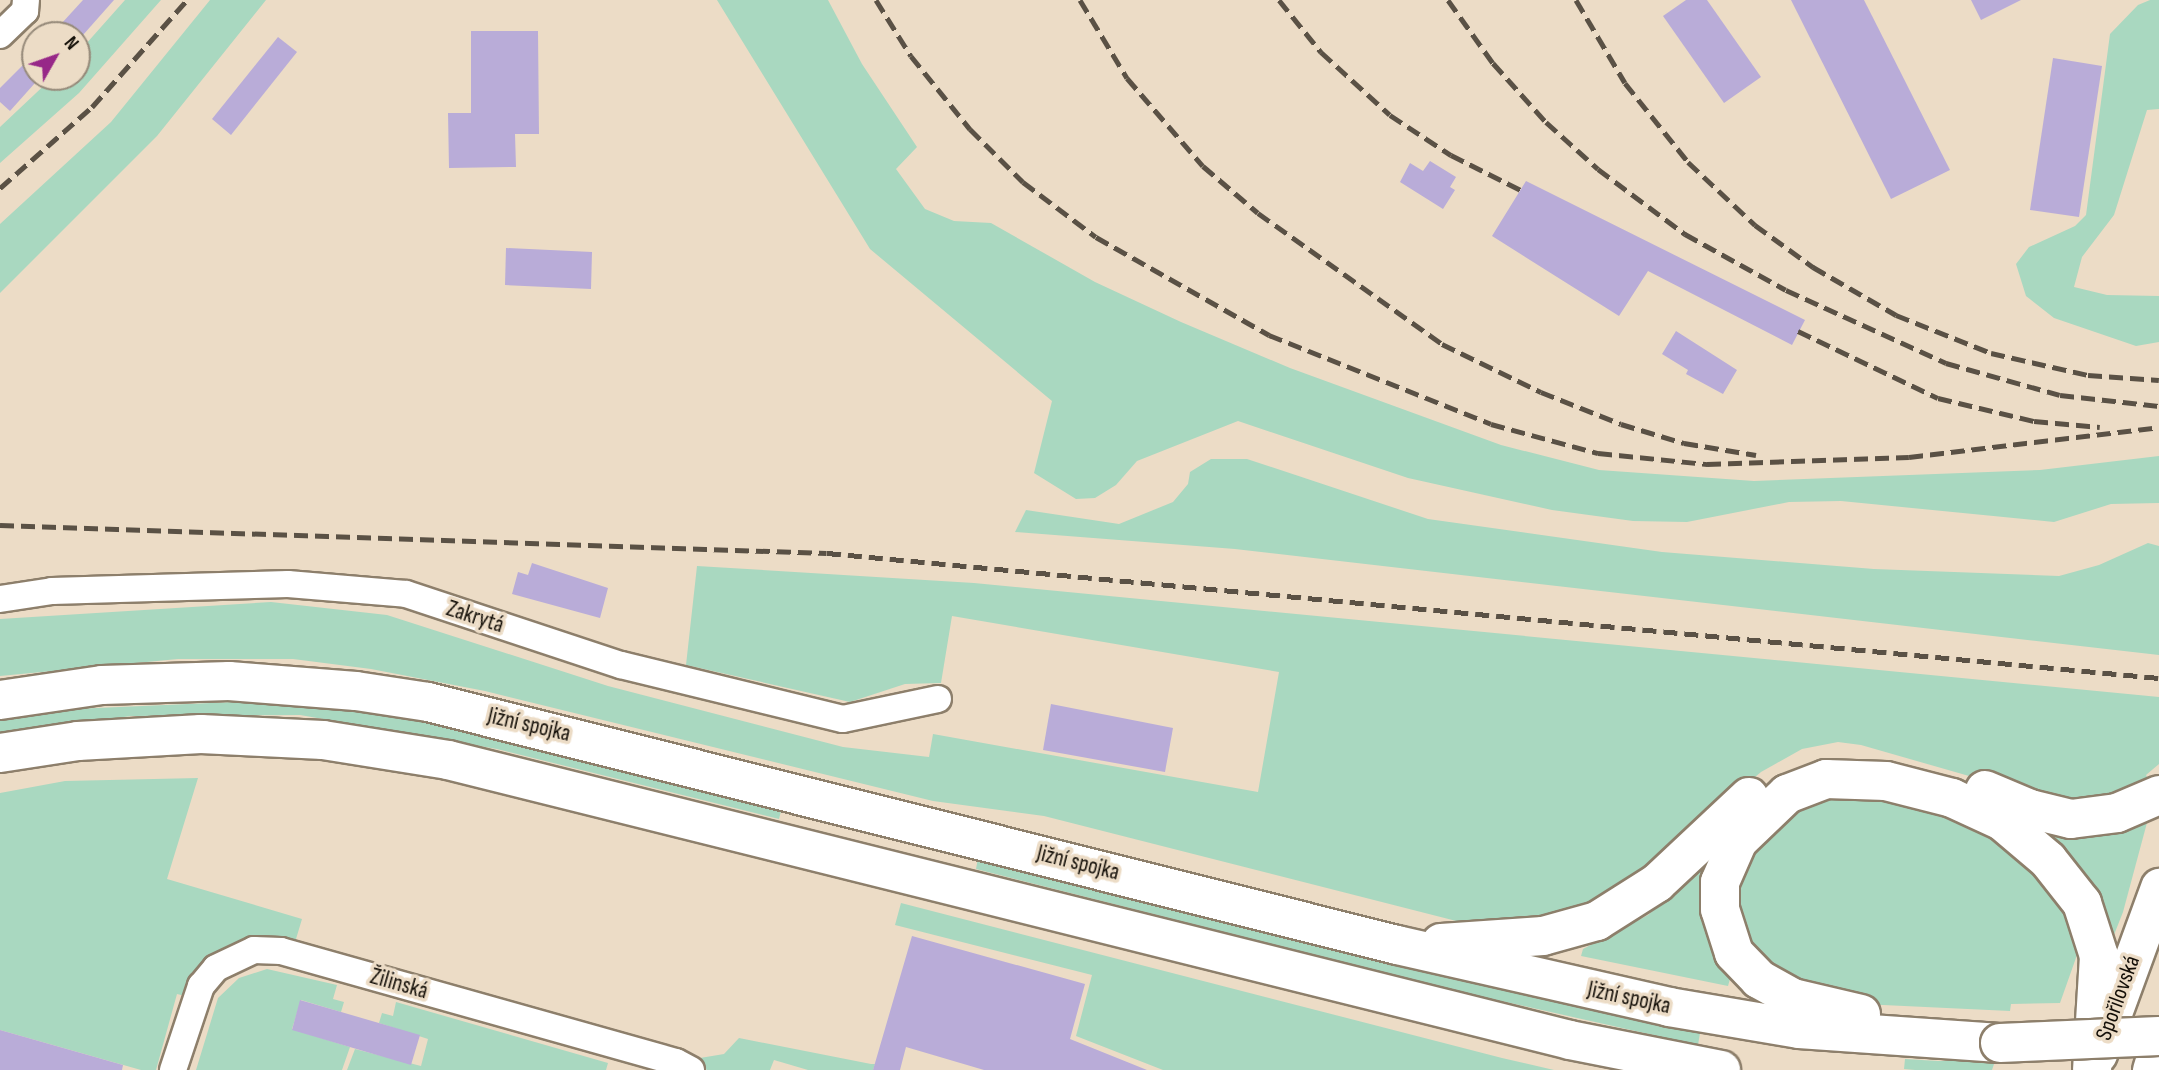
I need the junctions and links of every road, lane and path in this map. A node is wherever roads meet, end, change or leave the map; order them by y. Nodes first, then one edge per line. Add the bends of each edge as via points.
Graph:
1 (26, 0) edge
2 (0, 35) edge
3 (0, 599) edge
4 (938, 699) dead end
5 (0, 700) edge
6 (0, 753) edge
7 (2159, 795) edge
8 (2159, 887) edge
9 (1397, 945) junction
10 (2159, 1036) edge
11 (2000, 1043) junction
12 (2159, 1044) edge
13 (2093, 1069) edge
14 (173, 1070) edge
15 (691, 1070) edge
16 (1721, 1070) edge
17 (2151, 1070) edge

1 - 2 street via 24,11
3 - 4 street, Zakrytá via 52,590 288,584 405,594 621,665 843,719
5 - 9 highway, Jižní spojka via 102,685 229,681 428,702
6 - 16 highway via 78,741 201,734 323,740 448,760 1570,1040
7 - 9 highway via 2117,813 2071,819 2029,809 1926,770 1867,757 1825,756 1799,763 1760,787 1657,883 1597,921 1543,936
8 - 13 main road, Spořilovská
9 - 11 highway, Jižní spojka via 1733,1019 1866,1036
10 - 11 highway, Jižní spojka, bridge
11 - 13 highway via 1810,1003 1759,979 1734,953 1720,909 1720,882 1738,841 1787,794 1843,777 1934,792 2002,821 2056,869 2089,918 2100,967
12 - 17 main road
14 - 15 street, Žilinská via 201,986 216,968 254,950 281,951 676,1062

